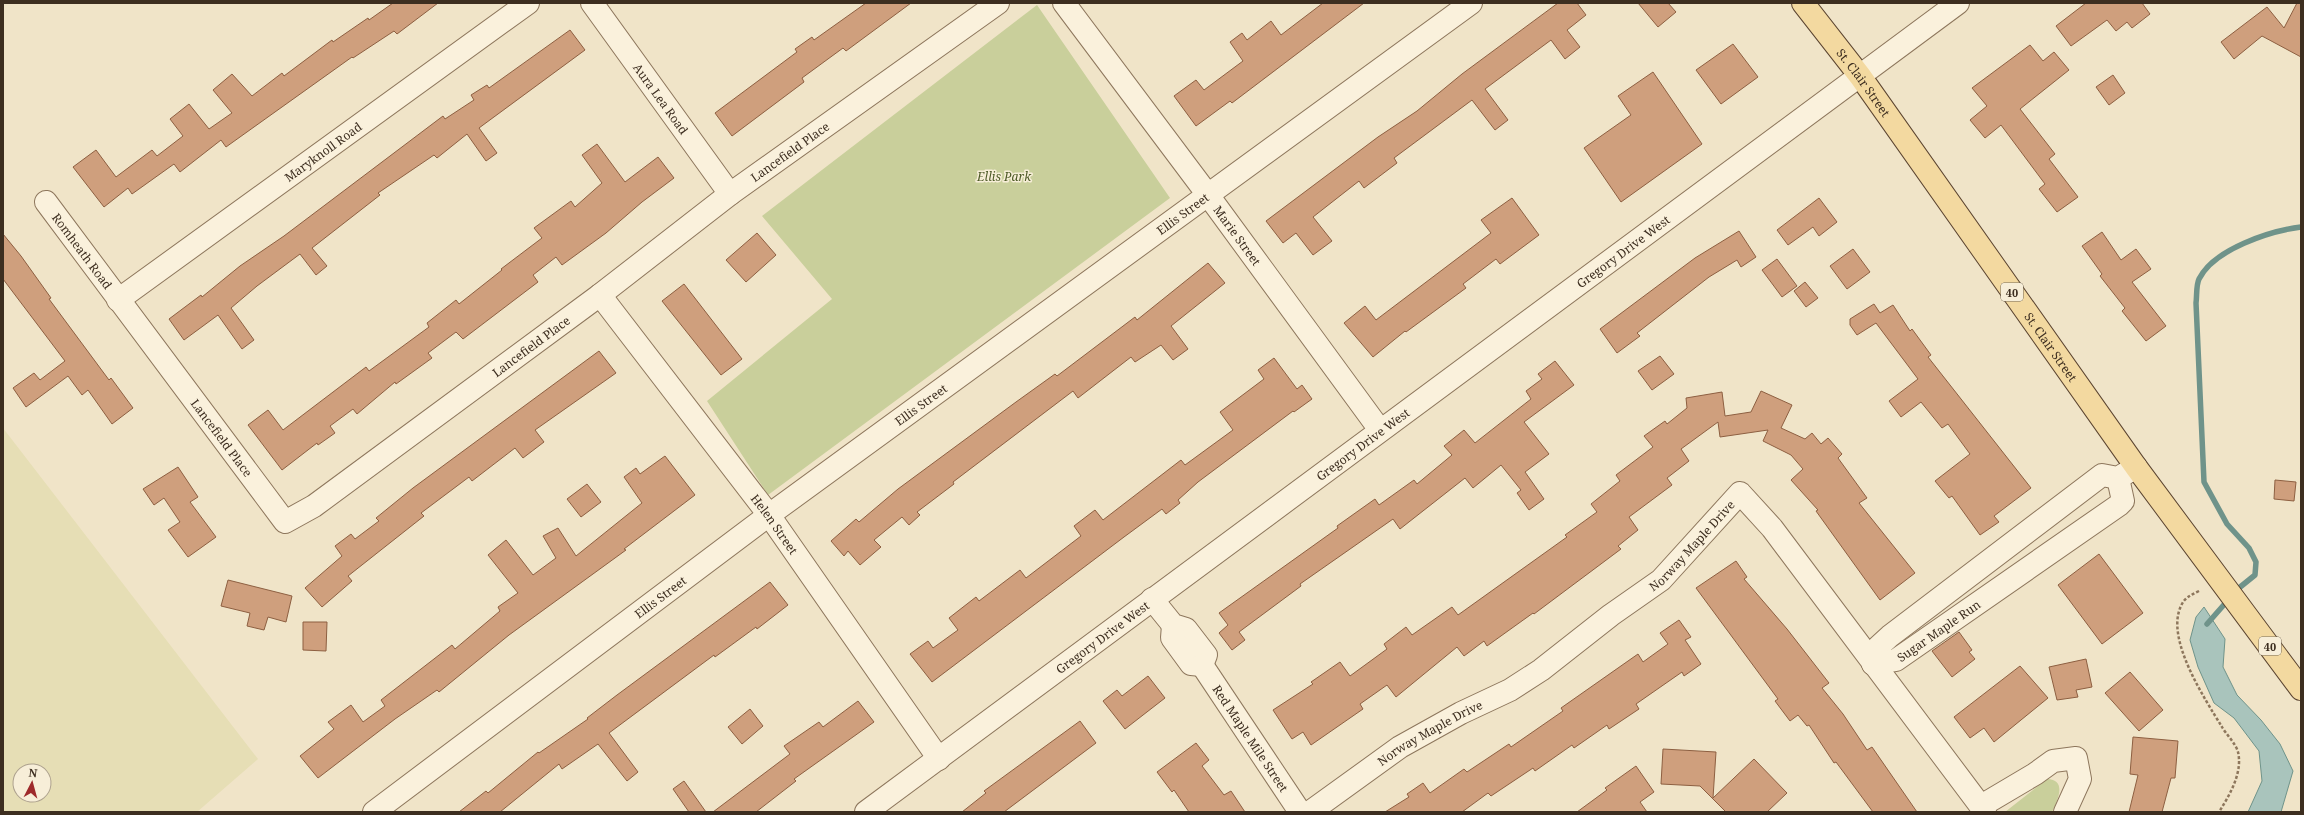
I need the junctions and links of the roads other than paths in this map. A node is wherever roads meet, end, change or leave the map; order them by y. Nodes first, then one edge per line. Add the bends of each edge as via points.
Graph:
1 (528, 3) edge
2 (592, 3) edge
3 (998, 3) edge
4 (1064, 3) edge
5 (1471, 3) edge
6 (1803, 3) edge
7 (1958, 3) edge
8 (1860, 76) junction
9 (730, 194) junction
10 (1208, 195) junction
11 (46, 202) dead end
12 (600, 295) junction
13 (118, 300) junction
14 (1380, 430) junction
15 (2127, 473) junction
16 (769, 515) junction
17 (1152, 599) junction
18 (1873, 664) junction
19 (2301, 689) edge
20 (939, 759) junction
21 (1983, 809) edge
22 (374, 812) edge
23 (866, 812) edge
24 (1300, 812) edge
25 (1310, 812) edge
26 (2065, 812) edge

1 - 13 street, Maryknoll Road
2 - 9 street, Aura Lea Road
3 - 9 street, Lancefield Place
4 - 10 street, Marie Street
5 - 10 street, Ellis Street
6 - 8 main road, St. Clair Street / 40
7 - 8 street, Gregory Drive West
8 - 14 street, Gregory Drive West
8 - 15 main road, St. Clair Street / 40
9 - 12 street, Lancefield Place
10 - 14 street, Marie Street
10 - 16 street, Ellis Street
11 - 13 street, Romheath Road
12 - 13 street, Lancefield Place via 314,506 285,522
12 - 16 street, Helen Street
14 - 17 street, Gregory Drive West
15 - 18 street, Sugar Maple Run via 2102,475 1890,636 1878,647
15 - 18 street, Sugar Maple Run via 2119,505 1896,660
15 - 19 main road, St. Clair Street / 40 via 2222,581
16 - 20 street, Helen Street
16 - 22 street, Ellis Street
17 - 20 street, Gregory Drive West
17 - 24 street, Red Maple Mile Street via 1173,625 1186,629 1206,655 1202,665
18 - 21 street, Norway Maple Drive
18 - 25 street, Norway Maple Drive via 1772,528 1740,493 1661,580 1541,670 1510,690 1461,713 1400,747
20 - 23 street, Gregory Drive West
21 - 26 street, Norway Maple Drive via 2053,761 2076,758 2080,779

